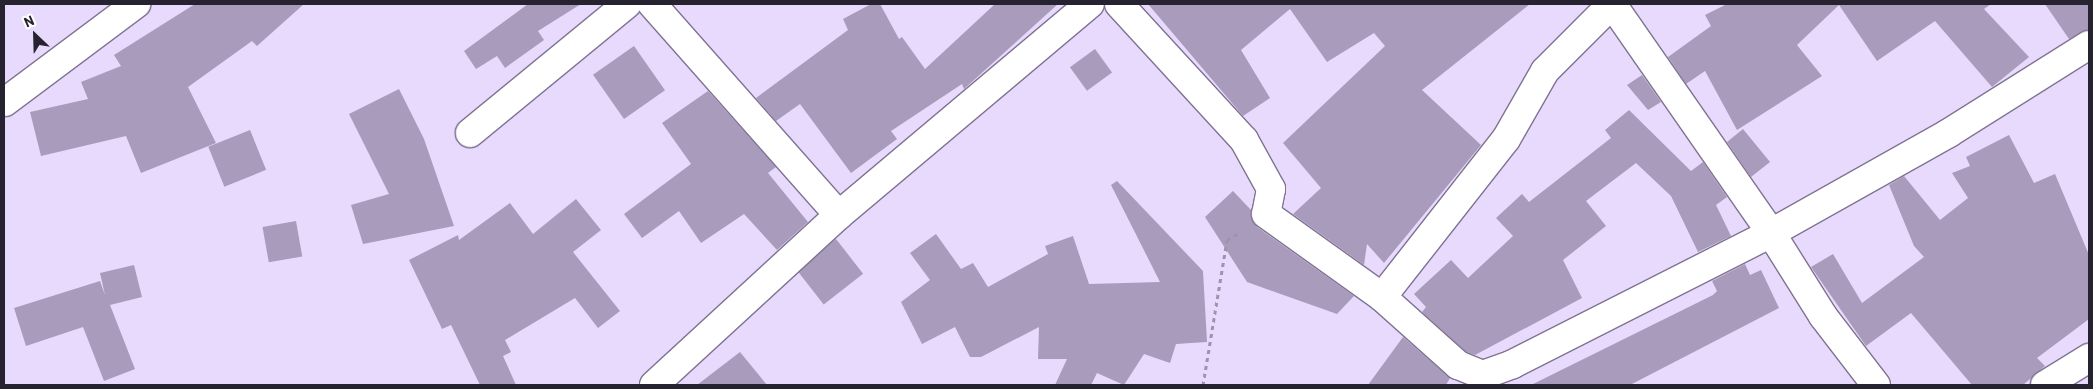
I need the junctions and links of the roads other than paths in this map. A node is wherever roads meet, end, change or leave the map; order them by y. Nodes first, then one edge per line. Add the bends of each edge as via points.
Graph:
1 (136, 4) edge
2 (627, 4) edge
3 (652, 4) edge
4 (1090, 4) edge
5 (1119, 4) edge
6 (1612, 4) edge
7 (2089, 45) edge
8 (5, 102) dead end
9 (470, 133) dead end
10 (839, 215) junction
11 (1771, 233) junction
12 (1382, 297) junction
13 (2089, 358) edge
14 (654, 385) edge
15 (1876, 385) edge
16 (2045, 385) edge

1 - 8 street
2 - 9 street
3 - 10 street
4 - 10 street
5 - 12 street via 1244,140 1271,189 1266,214
6 - 11 street
6 - 12 street via 1545,71 1506,139
7 - 11 street via 1949,133
10 - 14 street
11 - 12 street via 1513,364 1483,375 1458,365
11 - 15 street via 1823,316
13 - 16 street

